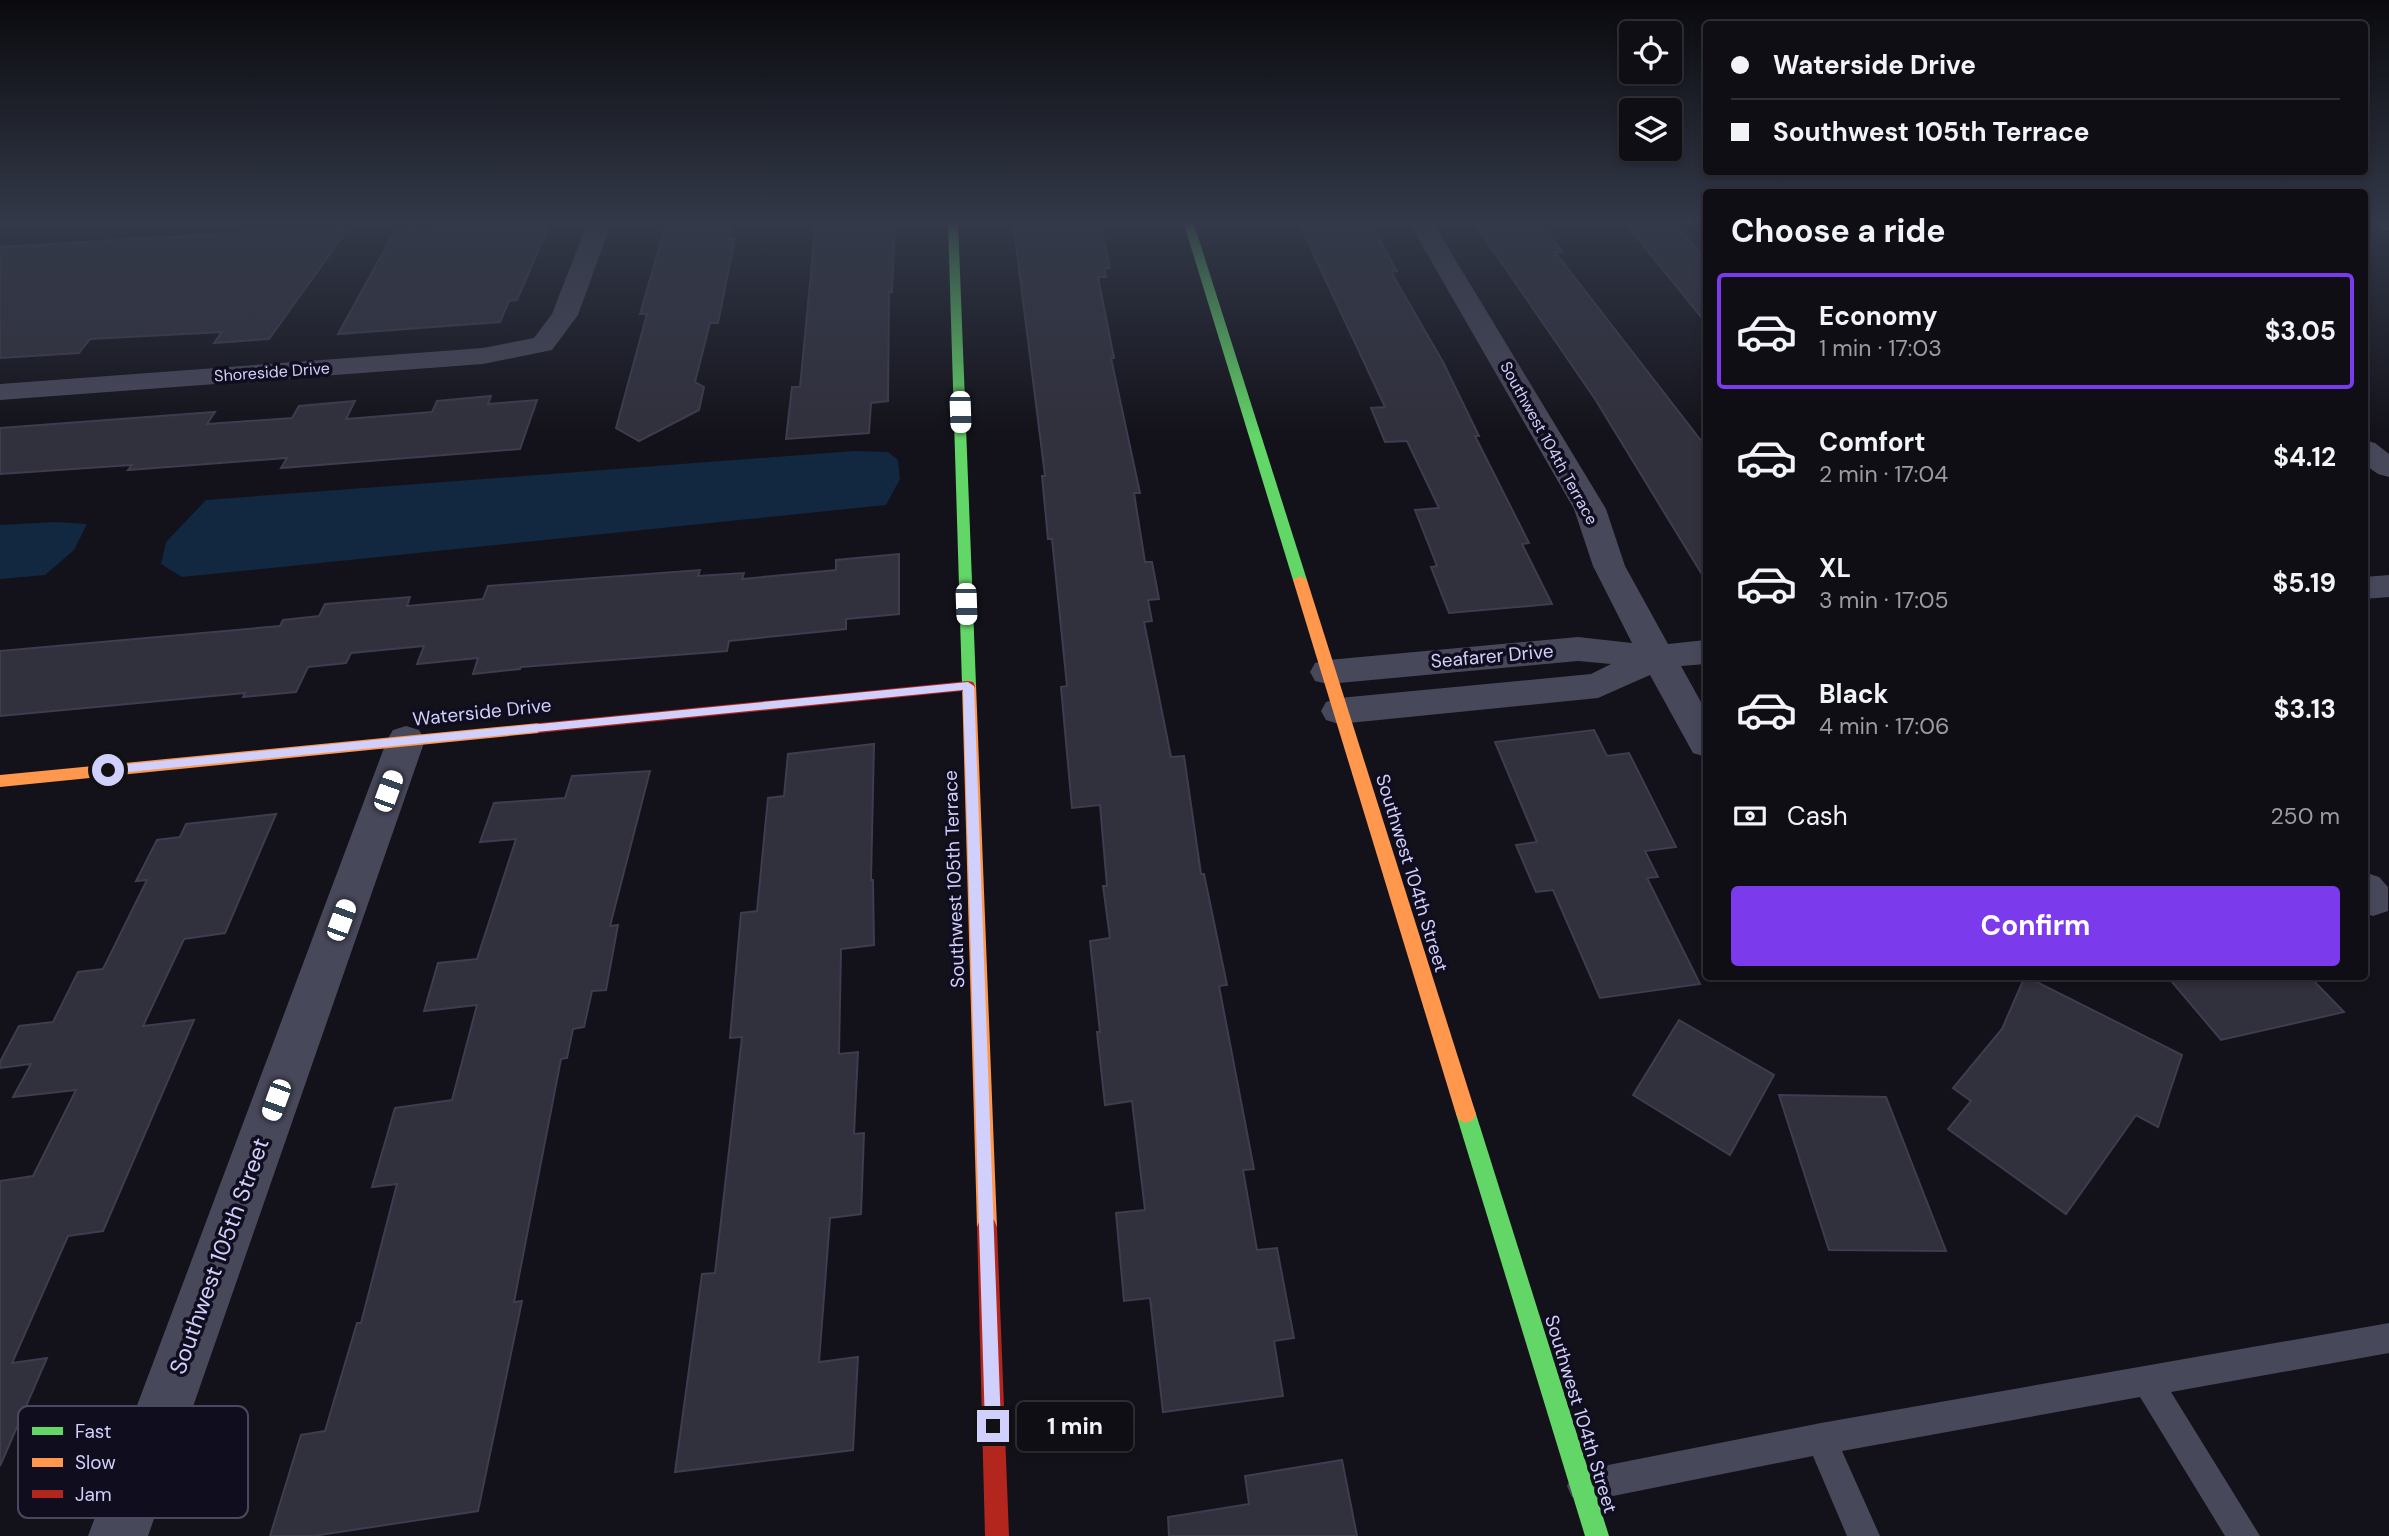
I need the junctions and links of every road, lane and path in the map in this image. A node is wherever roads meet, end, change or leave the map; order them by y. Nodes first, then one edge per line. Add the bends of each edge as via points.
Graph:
1 (574, 293) edge
2 (955, 293) edge
3 (1210, 293) edge
4 (1462, 293) edge
5 (0, 392) edge
6 (2368, 452) edge
7 (2389, 468) edge
8 (2389, 586) edge
9 (2368, 588) edge
10 (1703, 652) edge
11 (1656, 657) junction
12 (1328, 672) junction
13 (968, 686) junction
14 (1339, 711) junction
15 (1703, 738) edge
16 (406, 740) junction
17 (0, 781) edge
18 (2389, 1338) edge
19 (2146, 1380) junction
20 (165, 1406) edge
21 (1821, 1439) junction
22 (1581, 1486) junction
23 (125, 1518) edge
24 (118, 1536) edge
25 (996, 1536) edge
26 (1597, 1536) edge
27 (1864, 1536) edge
28 (2244, 1536) edge

1 - 5 street, Shoreside Drive via 565,316 543,344 483,356
2 - 13 street, Southwest 105th Terrace
3 - 12 street, Southwest 104th Street
4 - 11 street, Southwest 104th Terrace via 1590,509 1609,566
6 - 7 street
8 - 9 street
10 - 11 street, Seafarer Drive
11 - 12 street, Seafarer Drive via 1578,649
11 - 14 street, Seafarer Drive via 1598,686
11 - 15 street, Southwest 104th Terrace
12 - 14 street, Southwest 104th Street
13 - 16 street, Waterside Drive
13 - 25 street, Southwest 105th Terrace
14 - 22 street, Southwest 104th Street
16 - 17 street, Waterside Drive
16 - 20 street, Southwest 105th Street
18 - 19 lane
19 - 21 lane
19 - 28 lane
21 - 22 lane
21 - 27 lane
22 - 26 street, Southwest 104th Street
23 - 24 street, Southwest 105th Street

